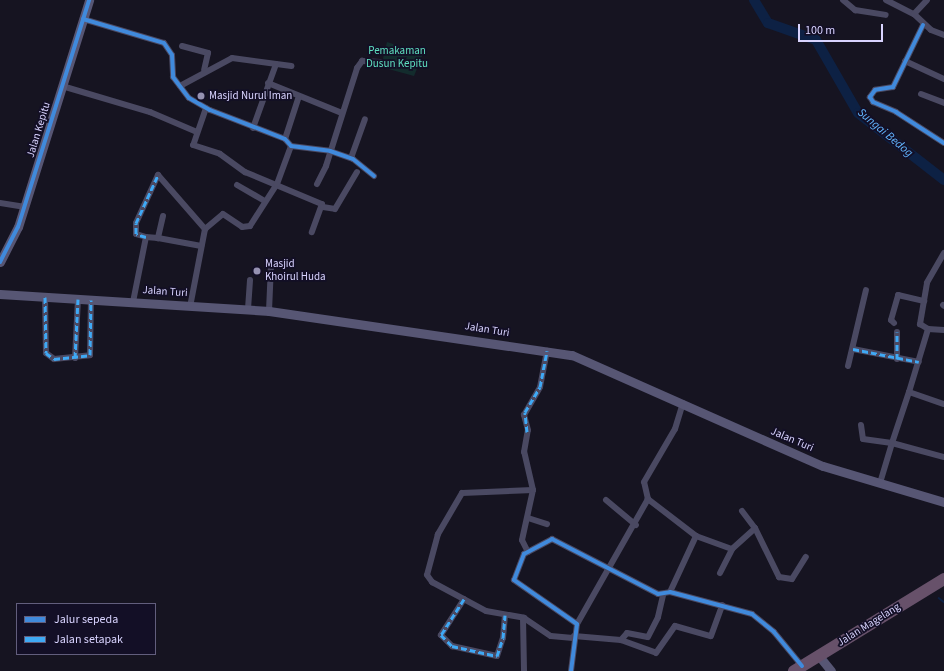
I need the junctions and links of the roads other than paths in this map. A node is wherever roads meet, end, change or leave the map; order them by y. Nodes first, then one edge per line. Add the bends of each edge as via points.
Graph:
1 (89, 0) edge
2 (843, 0) edge
3 (886, 0) edge
4 (927, 0) edge
5 (914, 14) junction
6 (886, 15) dead end
7 (83, 19) junction
8 (923, 25) junction
9 (944, 35) edge
10 (182, 46) dead end
11 (905, 61) junction
12 (380, 62) dead end
13 (276, 64) junction
14 (291, 66) dead end
15 (204, 70) junction
16 (944, 79) edge
17 (268, 84) junction
18 (62, 86) junction
19 (180, 86) junction
20 (921, 94) dead end
21 (299, 96) junction
22 (944, 103) edge
23 (206, 108) junction
24 (342, 113) junction
25 (365, 119) dead end
26 (253, 128) junction
27 (197, 132) junction
28 (284, 139) junction
29 (944, 143) edge
30 (291, 146) junction
31 (330, 151) junction
32 (351, 158) junction
33 (357, 172) dead end
34 (374, 176) dead end
35 (277, 184) junction
36 (317, 184) dead end
37 (236, 185) dead end
38 (265, 201) junction
39 (0, 203) edge
40 (323, 207) junction
41 (24, 208) junction
42 (163, 216) dead end
43 (205, 228) junction
44 (312, 232) dead end
45 (146, 237) junction
46 (158, 238) junction
47 (201, 246) junction
48 (943, 256) edge
49 (0, 262) edge
50 (271, 266) dead end
51 (250, 280) dead end
52 (866, 290) dead end
53 (0, 294) edge
54 (45, 297) junction
55 (78, 299) junction
56 (91, 300) junction
57 (924, 301) junction
58 (134, 302) junction
59 (190, 306) junction
60 (248, 309) junction
61 (269, 311) junction
62 (894, 324) dead end
63 (928, 329) junction
64 (944, 330) edge
65 (897, 332) dead end
66 (853, 349) junction
67 (547, 352) junction
68 (75, 358) junction
69 (897, 359) junction
70 (919, 362) junction
71 (848, 366) dead end
72 (910, 392) junction
73 (683, 403) junction
74 (944, 404) edge
75 (862, 425) dead end
76 (892, 443) junction
77 (944, 457) edge
78 (880, 483) junction
79 (533, 490) junction
80 (648, 499) junction
81 (606, 500) dead end
82 (944, 502) edge
83 (742, 512) dead end
84 (528, 518) junction
85 (547, 524) dead end
86 (636, 525) junction
87 (755, 528) junction
88 (696, 536) junction
89 (732, 549) junction
90 (528, 552) junction
91 (806, 557) dead end
92 (610, 568) junction
93 (720, 573) dead end
94 (944, 578) edge
95 (944, 586) edge
96 (670, 592) junction
97 (663, 595) junction
98 (464, 599) junction
99 (722, 605) junction
100 (505, 615) junction
101 (522, 618) junction
102 (577, 624) junction
103 (573, 637) junction
104 (621, 640) junction
105 (821, 659) junction
106 (801, 669) edge
107 (525, 670) edge
108 (532, 671) edge
109 (571, 671) edge
110 (831, 671) edge

1 - 7 main road, Jalan Kepitu
2 - 6 street via 855,10
3 - 5 street
4 - 5 street
5 - 8 street
7 - 18 main road, Jalan Kepitu
7 - 19 street via 164,43 172,56 173,76
8 - 9 street
8 - 11 street
10 - 15 street via 208,53
11 - 16 street
11 - 29 street via 892,87 875,90 871,100
12 - 24 street via 369,59 357,68
13 - 14 street
13 - 15 street via 232,58
13 - 17 street
15 - 19 street
17 - 21 street
17 - 26 street
18 - 27 street via 150,112
18 - 41 main road, Jalan Kepitu
19 - 23 street via 189,98
20 - 22 street
21 - 24 street
21 - 28 street
23 - 26 street
23 - 27 street
24 - 31 street
25 - 32 street
26 - 28 street
27 - 35 street via 193,145 220,154 241,170
28 - 30 street
30 - 31 street
30 - 35 street
31 - 32 street
31 - 36 street
32 - 34 street
33 - 40 street via 335,209
35 - 38 street
35 - 40 street
37 - 38 street
38 - 43 street via 250,226 242,227 223,214
39 - 41 street
40 - 44 street
41 - 49 main road, Jalan Kepitu via 18,227
42 - 46 street
43 - 45 street via 158,175 136,223 136,234
43 - 47 street
45 - 46 street
45 - 58 street
46 - 47 street
47 - 59 street
48 - 57 street via 930,274
50 - 61 street
51 - 60 street
52 - 66 street
53 - 54 main road, Jalan Turi
54 - 55 main road, Jalan Turi
54 - 68 street via 46,353 54,359
55 - 56 main road, Jalan Turi
55 - 68 street
56 - 58 main road, Jalan Turi
56 - 68 street via 93,350 87,356
57 - 62 street via 898,295 891,320
57 - 63 street via 920,324
58 - 59 main road, Jalan Turi
59 - 60 main road, Jalan Turi
60 - 61 main road, Jalan Turi
61 - 67 main road, Jalan Turi
63 - 64 street
63 - 70 street
65 - 69 street
66 - 69 street
66 - 71 street
67 - 73 main road, Jalan Turi via 596,363
67 - 79 street via 540,387 526,410 528,430 524,452
69 - 70 street
70 - 72 street
72 - 74 street
72 - 76 street
73 - 78 main road, Jalan Turi via 823,466
73 - 80 street via 675,429 647,472 643,489
75 - 76 street via 863,439
76 - 77 street
76 - 78 street
78 - 82 main road, Jalan Turi
79 - 84 street
79 - 98 street via 460,495 438,534 427,575 432,582
80 - 86 street
80 - 88 street
81 - 86 street
83 - 87 street
84 - 85 street
84 - 90 street via 522,542
86 - 92 street
87 - 89 street
87 - 91 street via 779,578 792,579
88 - 89 street
88 - 96 street
89 - 93 street
90 - 92 street via 555,539
90 - 102 street via 521,558 514,580
92 - 97 street
92 - 102 street
94 - 105 highway, Jalan Magelang
95 - 105 highway, Jalan Magelang
96 - 97 street
96 - 99 street
97 - 104 street via 658,617 648,638 628,633
98 - 100 street via 486,611
98 - 100 street via 441,635 452,646 497,656 502,645
99 - 104 street via 711,636 675,626 656,653
99 - 106 street via 752,614 774,632
100 - 101 street
101 - 103 street via 551,636
101 - 107 street
102 - 103 street
103 - 104 street
103 - 109 street
105 - 106 highway, Jalan Magelang
105 - 110 main road
107 - 108 street

